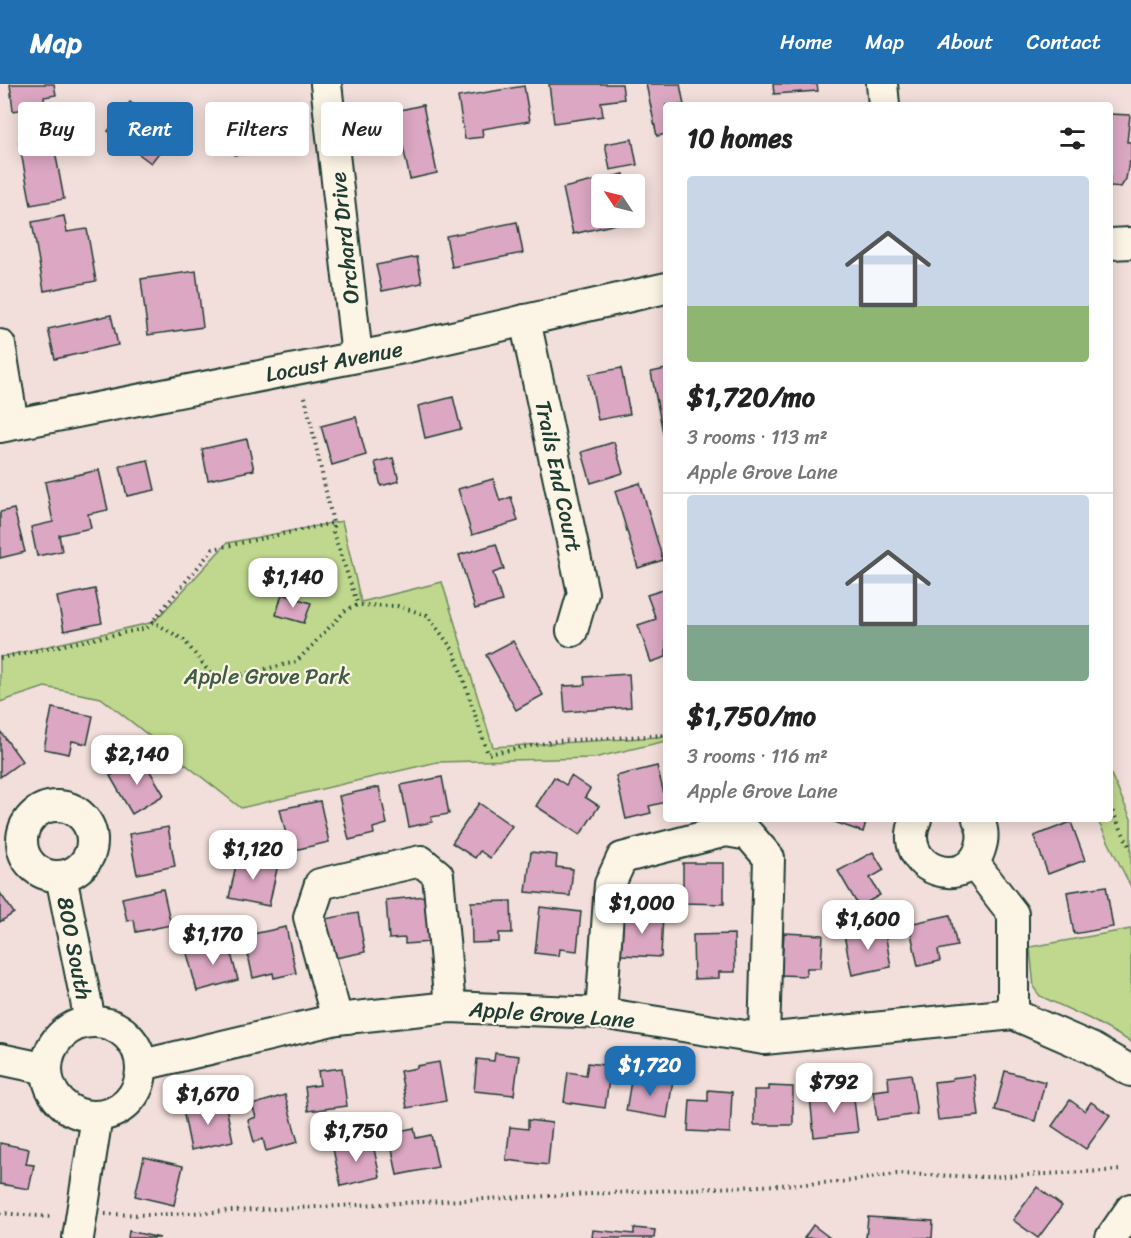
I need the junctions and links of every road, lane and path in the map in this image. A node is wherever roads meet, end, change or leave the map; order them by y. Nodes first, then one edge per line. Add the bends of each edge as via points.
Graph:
1 (326, 84) edge
2 (882, 84) edge
3 (884, 102) edge
4 (1131, 243) edge
5 (1113, 244) edge
6 (663, 289) edge
7 (525, 320) junction
8 (0, 345) edge
9 (357, 356) junction
10 (305, 398) dead end
11 (7, 425) edge
12 (333, 523) junction
13 (358, 605) junction
14 (152, 621) junction
15 (572, 631) dead end
16 (0, 657) edge
17 (663, 735) edge
18 (1113, 812) edge
19 (915, 822) edge
20 (980, 822) edge
21 (1131, 850) edge
22 (973, 862) junction
23 (61, 876) dead end
24 (450, 1007) junction
25 (601, 1013) junction
26 (1013, 1014) junction
27 (337, 1019) junction
28 (90, 1021) junction
29 (764, 1039) junction
30 (0, 1059) edge
31 (142, 1065) junction
32 (47, 1069) junction
33 (1131, 1071) edge
34 (97, 1116) junction
35 (1123, 1170) dead end
36 (1131, 1209) edge
37 (0, 1212) edge
38 (100, 1214) dead end
39 (51, 1217) dead end
40 (78, 1238) edge
41 (1111, 1238) edge

1 - 9 street, Orchard Drive
2 - 3 street
4 - 5 street
6 - 7 street, Locust Avenue
7 - 9 street, Locust Avenue
7 - 15 street, Trails End Court via 583,592
8 - 11 street
9 - 11 street, Locust Avenue
10 - 12 path
12 - 13 path
12 - 14 path via 213,549
13 - 14 path via 347,609 296,662 218,680 184,640
13 - 17 path via 397,606 427,615 454,651 488,754 556,741
14 - 16 path via 147,628
18 - 21 path
19 - 22 street via 911,838 924,864 951,872
20 - 22 street via 983,838
22 - 26 street via 1013,914
23 - 28 street, 800 South
24 - 25 street, Apple Grove Lane
24 - 27 street, Apple Grove Lane
24 - 27 street via 438,875 422,861 320,884 309,917
25 - 29 street, Apple Grove Lane
25 - 29 street via 610,884 622,858 726,831 749,835 769,858
26 - 29 street, Apple Grove Lane
26 - 33 street, Apple Grove Lane via 1091,1048
27 - 31 street, Apple Grove Lane
28 - 31 street via 108,1023 123,1031 138,1049
28 - 32 street via 74,1026 58,1038
30 - 32 street
31 - 34 street via 138,1089 128,1102 114,1112
32 - 34 street via 50,1085 64,1105 78,1114
34 - 40 street
35 - 38 path via 987,1177 897,1174 842,1182
36 - 41 street
37 - 39 path

